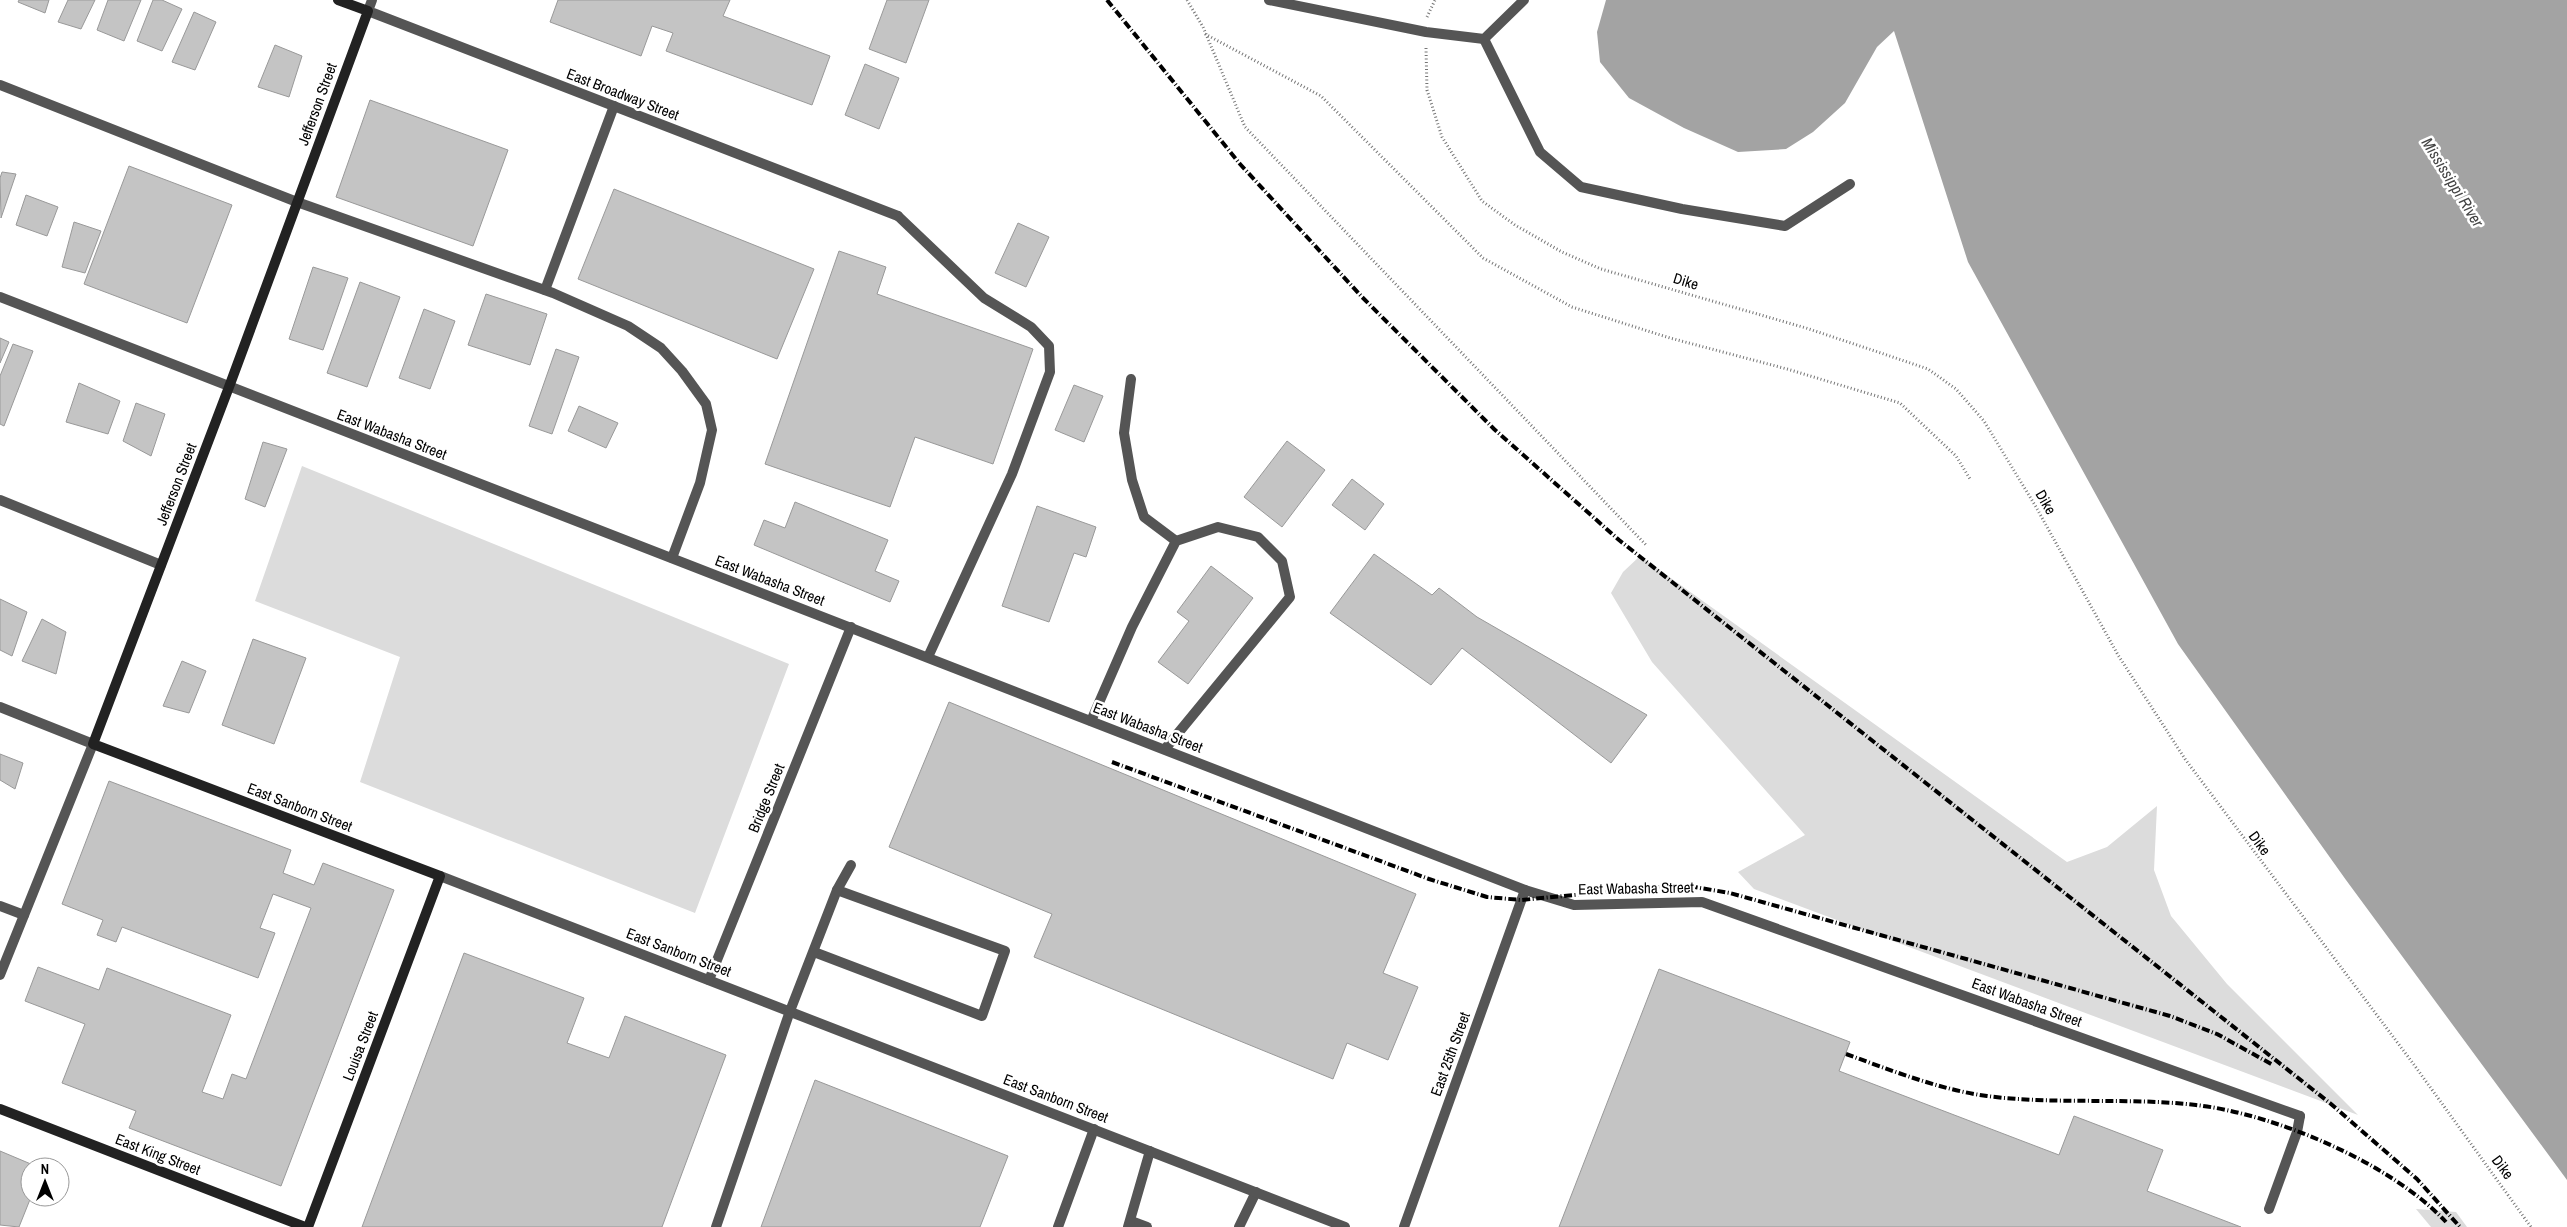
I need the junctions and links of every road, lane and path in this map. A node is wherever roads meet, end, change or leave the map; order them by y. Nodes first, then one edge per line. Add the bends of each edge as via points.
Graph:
1 (338, 0) edge
2 (372, 0) edge
3 (1188, 0) edge
4 (1269, 0) edge
5 (1435, 0) edge
6 (1524, 0) edge
7 (368, 11) junction
8 (1426, 32) junction
9 (1205, 34) junction
10 (1484, 39) junction
11 (0, 85) edge
12 (614, 106) junction
13 (1850, 184) dead end
14 (297, 202) junction
15 (545, 290) junction
16 (0, 297) edge
17 (1131, 379) dead end
18 (229, 387) junction
19 (1970, 479) dead end
20 (0, 500) edge
21 (1176, 541) junction
22 (1646, 546) dead end
23 (672, 558) junction
24 (161, 565) junction
25 (851, 627) junction
26 (928, 657) junction
27 (0, 707) edge
28 (1091, 721) junction
29 (93, 744) junction
30 (1164, 749) junction
31 (851, 865) dead end
32 (440, 876) junction
33 (837, 890) junction
34 (1525, 890) junction
35 (0, 906) edge
36 (24, 916) junction
37 (814, 952) junction
38 (0, 975) edge
39 (710, 980) junction
40 (790, 1011) junction
41 (0, 1109) edge
42 (1094, 1129) junction
43 (1150, 1151) junction
44 (1256, 1192) junction
45 (2269, 1209) dead end
46 (1130, 1224) edge
47 (306, 1227) edge
48 (716, 1227) edge
49 (1058, 1227) edge
50 (1147, 1227) edge
51 (1239, 1227) edge
52 (1346, 1227) edge
53 (1404, 1227) edge
54 (2531, 1227) edge

1 - 7 street, East Broadway Street
2 - 7 street, Jefferson Street
3 - 9 path
4 - 8 street
5 - 8 path, Dike via 1427,14
6 - 10 street
7 - 12 street, East Broadway Street
7 - 14 street, Jefferson Street
8 - 10 street
8 - 54 path, Dike via 1427,90 1442,137 1482,201 1515,225 1602,270 1854,344 1928,369 1956,389 1984,421 2118,655 2185,759
9 - 19 path via 1322,96 1483,258 1572,307 1900,403 1956,456
9 - 22 path via 1245,127
10 - 13 street via 1540,152 1581,187 1682,209 1785,226
11 - 14 street
12 - 15 street
12 - 26 street, East Broadway Street via 898,216 984,298 1031,327 1049,346 1050,372 1012,474
14 - 15 street
14 - 18 street, Jefferson Street
15 - 23 street via 628,326 661,348 706,404 712,430 700,483
16 - 18 street, East Wabasha Street
17 - 21 street via 1124,433 1132,480 1144,517
18 - 23 street, East Wabasha Street
18 - 24 street, Jefferson Street
20 - 24 street
21 - 28 street via 1132,626
21 - 30 street via 1218,527 1258,537 1282,561 1290,597
23 - 25 street, East Wabasha Street
24 - 29 street, Jefferson Street
25 - 26 street, East Wabasha Street
25 - 39 street, Bridge Street
26 - 28 street, East Wabasha Street
27 - 29 street, East Sanborn Street
28 - 30 street, East Wabasha Street
29 - 32 street, East Sanborn Street
29 - 36 street, Jefferson Street
30 - 34 street, East Wabasha Street
31 - 33 street
32 - 39 street, East Sanborn Street
32 - 47 street, Louisa Street
33 - 37 street
33 - 37 street via 1006,951 982,1016
34 - 45 street, East Wabasha Street via 1574,905 1702,902 2300,1116
34 - 53 street, East 25th Street
35 - 36 street
36 - 38 street, Jefferson Street
37 - 40 street
39 - 40 street, East Sanborn Street
40 - 42 street, East Sanborn Street
40 - 48 street
41 - 47 street, East King Street
42 - 43 street, East Sanborn Street
42 - 49 street
43 - 44 street, East Sanborn Street
43 - 46 street
44 - 51 street
44 - 52 street, East Sanborn Street
46 - 50 street

